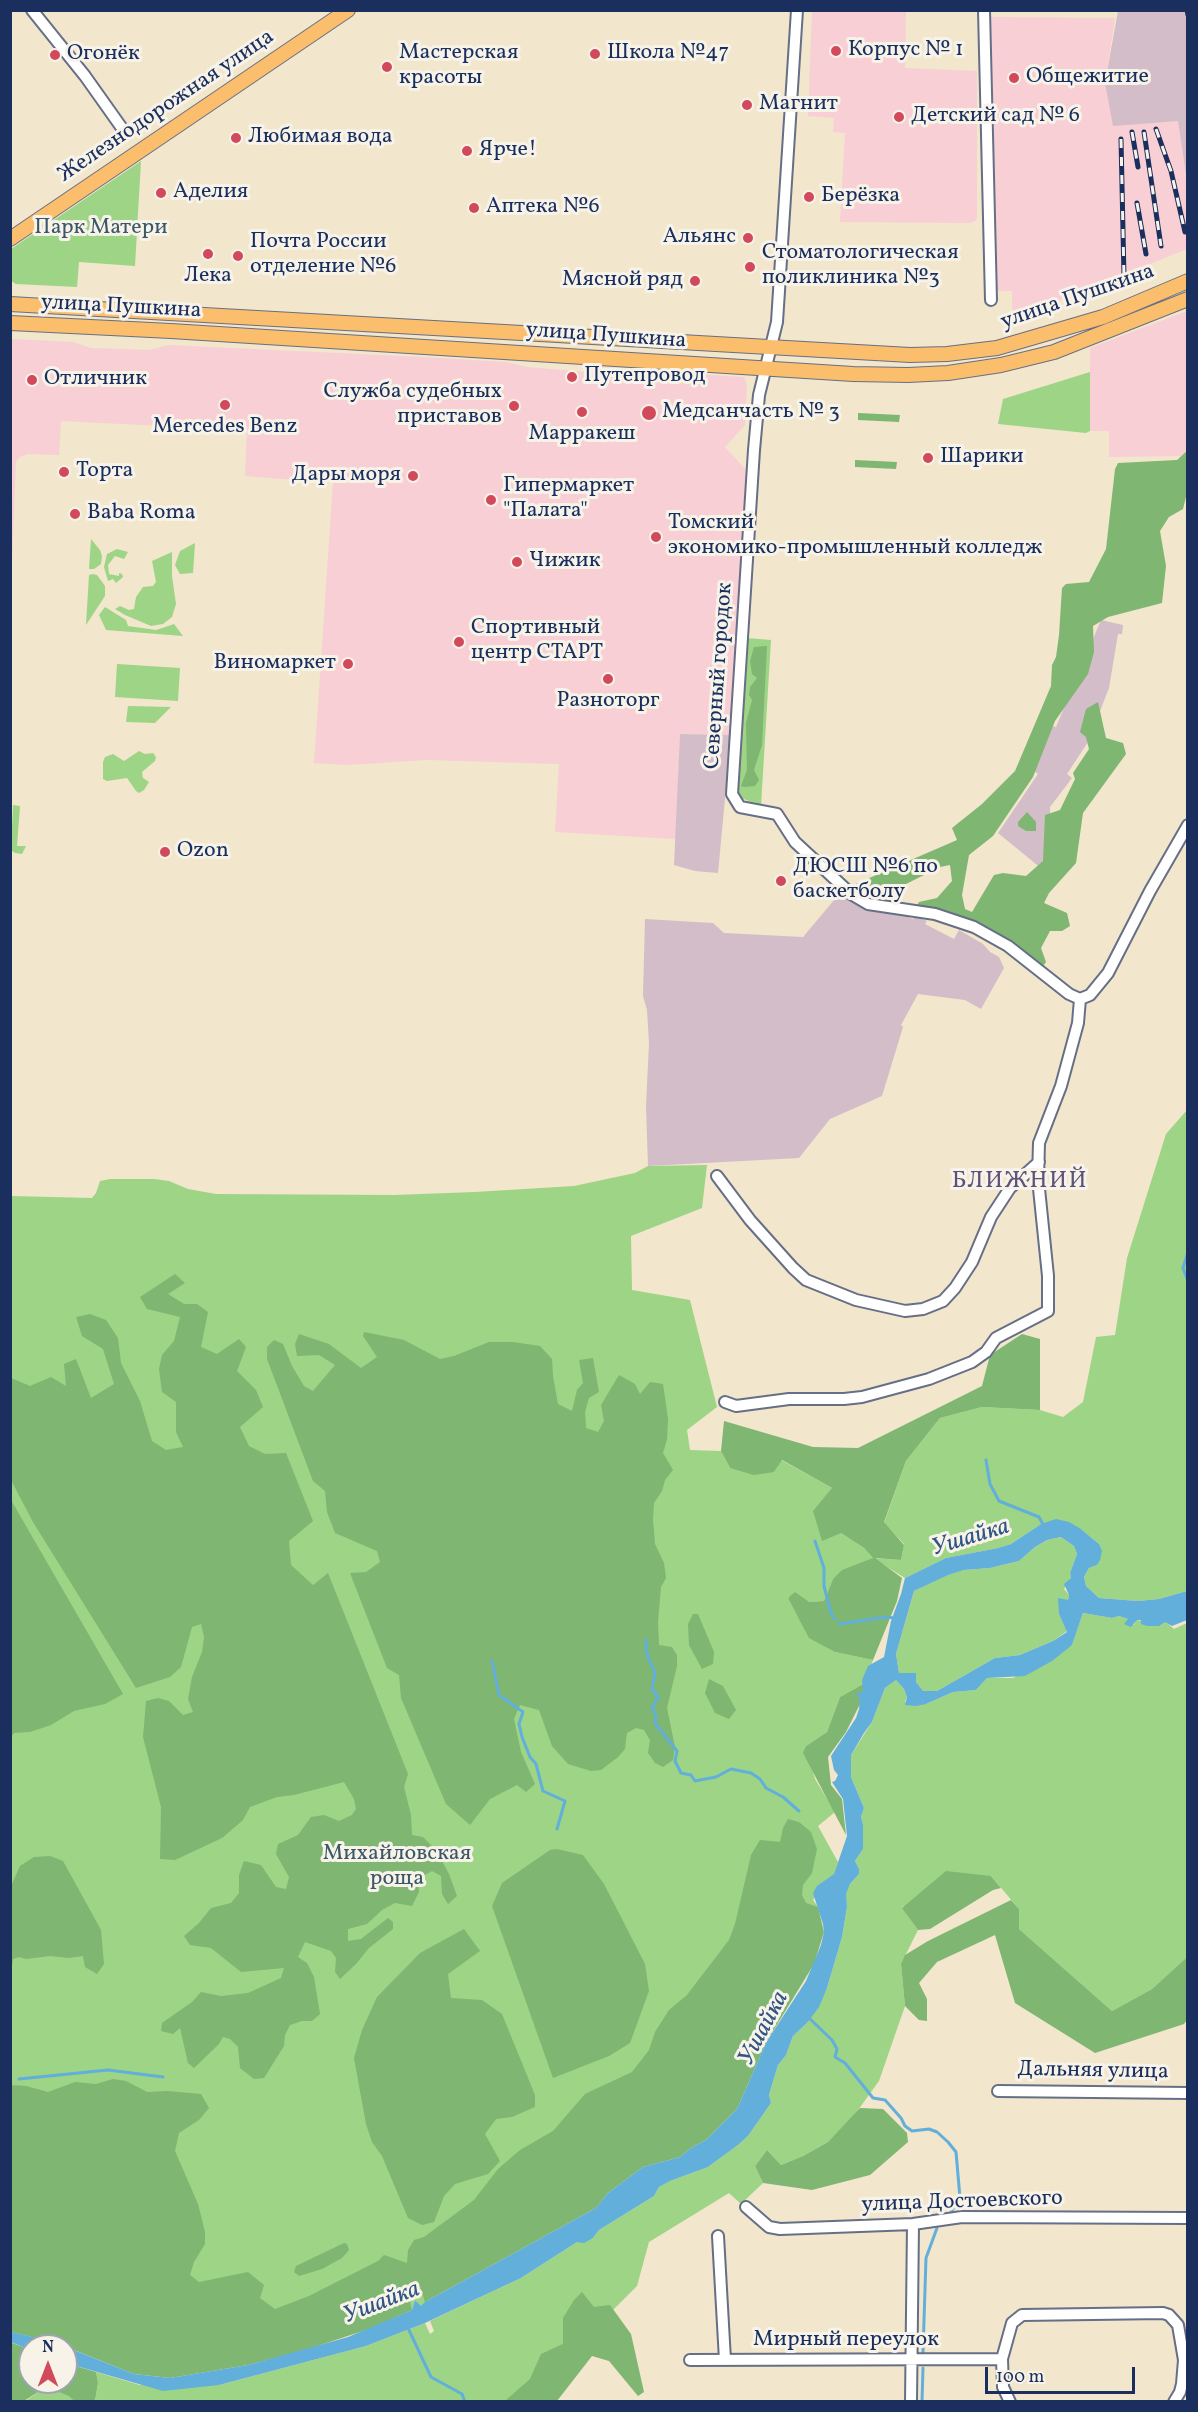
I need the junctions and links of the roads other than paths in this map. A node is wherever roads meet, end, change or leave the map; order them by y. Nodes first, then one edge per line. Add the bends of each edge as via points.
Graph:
1 (32, 10) edge
2 (348, 10) edge
3 (797, 10) edge
4 (984, 10) edge
5 (124, 131) dead end
6 (10, 239) edge
7 (1188, 281) edge
8 (10, 293) edge
9 (1188, 299) edge
10 (990, 300) dead end
11 (10, 304) edge
12 (40, 305) junction
13 (10, 323) edge
14 (771, 347) junction
15 (766, 369) junction
16 (1188, 825) edge
17 (1080, 999) junction
18 (1039, 1162) junction
19 (717, 1176) dead end
20 (725, 1402) dead end
21 (998, 2091) dead end
22 (1188, 2093) edge
23 (746, 2207) dead end
24 (1188, 2218) edge
25 (913, 2224) junction
26 (718, 2236) dead end
27 (1002, 2359) junction
28 (690, 2360) dead end
29 (725, 2360) junction
30 (911, 2360) junction
31 (1186, 2360) edge
32 (911, 2402) edge
33 (1010, 2402) edge
34 (1174, 2402) edge

1 - 5 street
2 - 6 main road, Железнодорожная улица
3 - 14 street, Северный городок via 783,255
4 - 10 street
7 - 14 main road, улица Пушкина via 1103,317 997,348 910,355
8 - 12 main road
9 - 15 main road, улица Пушкина via 1054,352 990,367 908,375
11 - 12 main road, улица Пушкина
12 - 14 main road, улица Пушкина
13 - 15 main road, улица Пушкина
14 - 15 street, Северный городок
15 - 17 street, Северный городок via 753,450 732,794 740,807 777,814 795,842 851,894 868,904 934,914 974,927 1008,946
16 - 17 street via 1107,974 1090,995
17 - 18 street via 1078,1023 1061,1086 1039,1143
18 - 19 street via 1003,1198 972,1262 944,1301 905,1311 856,1300 806,1280 750,1220
18 - 20 street via 1048,1311 996,1338 972,1362 929,1379 862,1397 789,1399 736,1406
21 - 22 street, Дальняя улица
23 - 25 street, улица Достоевского via 769,2227 780,2229
24 - 25 street, улица Достоевского via 962,2217
25 - 30 street
26 - 29 street
27 - 30 street, Мирный переулок
27 - 31 street via 1012,2324 1022,2315 1163,2313 1178,2325
27 - 33 street via 1003,2387
28 - 29 street, Мирный переулок
29 - 30 street, Мирный переулок
30 - 32 street
31 - 34 street

